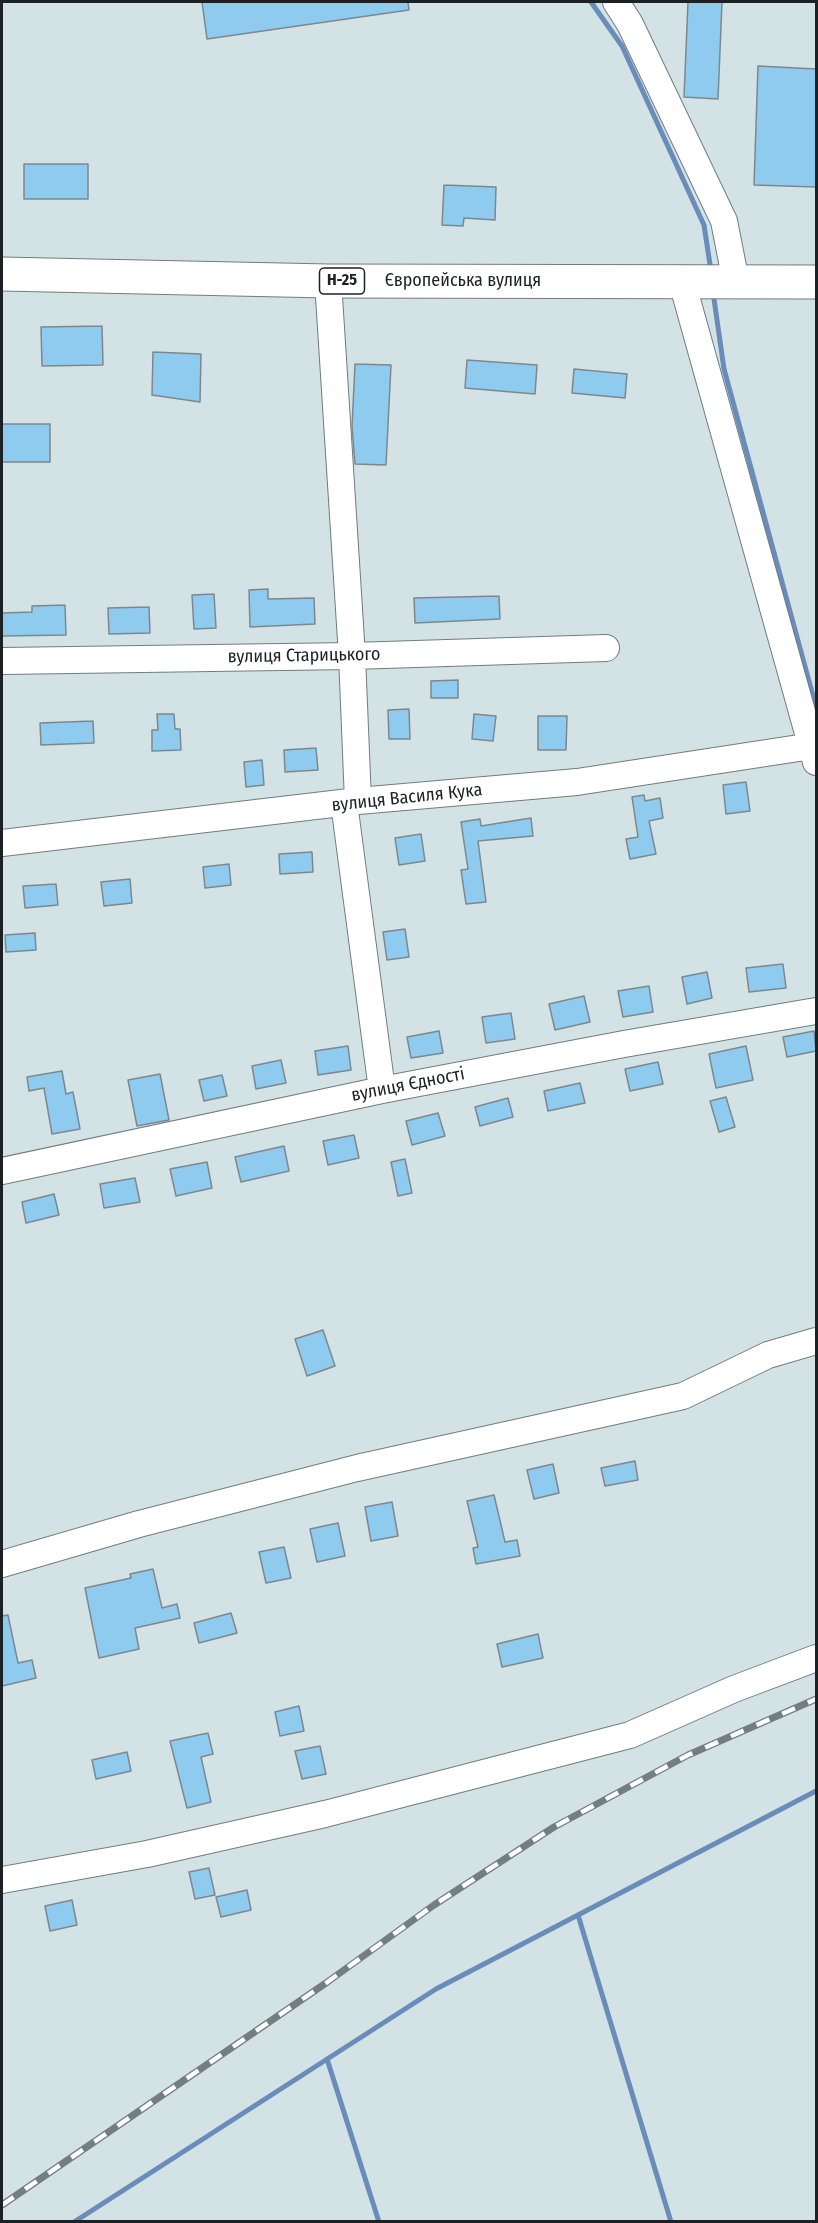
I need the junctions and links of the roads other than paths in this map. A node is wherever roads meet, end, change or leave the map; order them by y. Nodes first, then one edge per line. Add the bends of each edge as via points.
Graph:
1 (616, 2) edge
2 (2, 274) edge
3 (328, 281) junction
4 (709, 282) junction
5 (816, 282) edge
6 (606, 648) dead end
7 (352, 656) junction
8 (2, 661) edge
9 (814, 754) edge
10 (351, 802) junction
11 (2, 843) edge
12 (816, 1011) edge
13 (382, 1090) junction
14 (2, 1171) edge
15 (816, 1341) edge
16 (2, 1563) edge
17 (816, 1658) edge
18 (2, 1880) edge

1 - 4 street via 724,221
2 - 3 main road, Європейська вулиця / Н-25
3 - 4 main road, Європейська вулиця / Н-25
3 - 7 street
4 - 5 main road, Європейська вулиця / Н-25
4 - 9 street
6 - 7 street, вулиця Старицького
7 - 8 street, вулиця Старицького
7 - 10 street
9 - 10 street, вулиця Василя Кука via 577,782
10 - 11 street, вулиця Василя Кука
10 - 13 street
12 - 13 street, вулиця Єдності
13 - 14 street, вулиця Єдності
15 - 16 street via 768,1355 683,1396 357,1468
17 - 18 street via 630,1735 325,1814 147,1854

